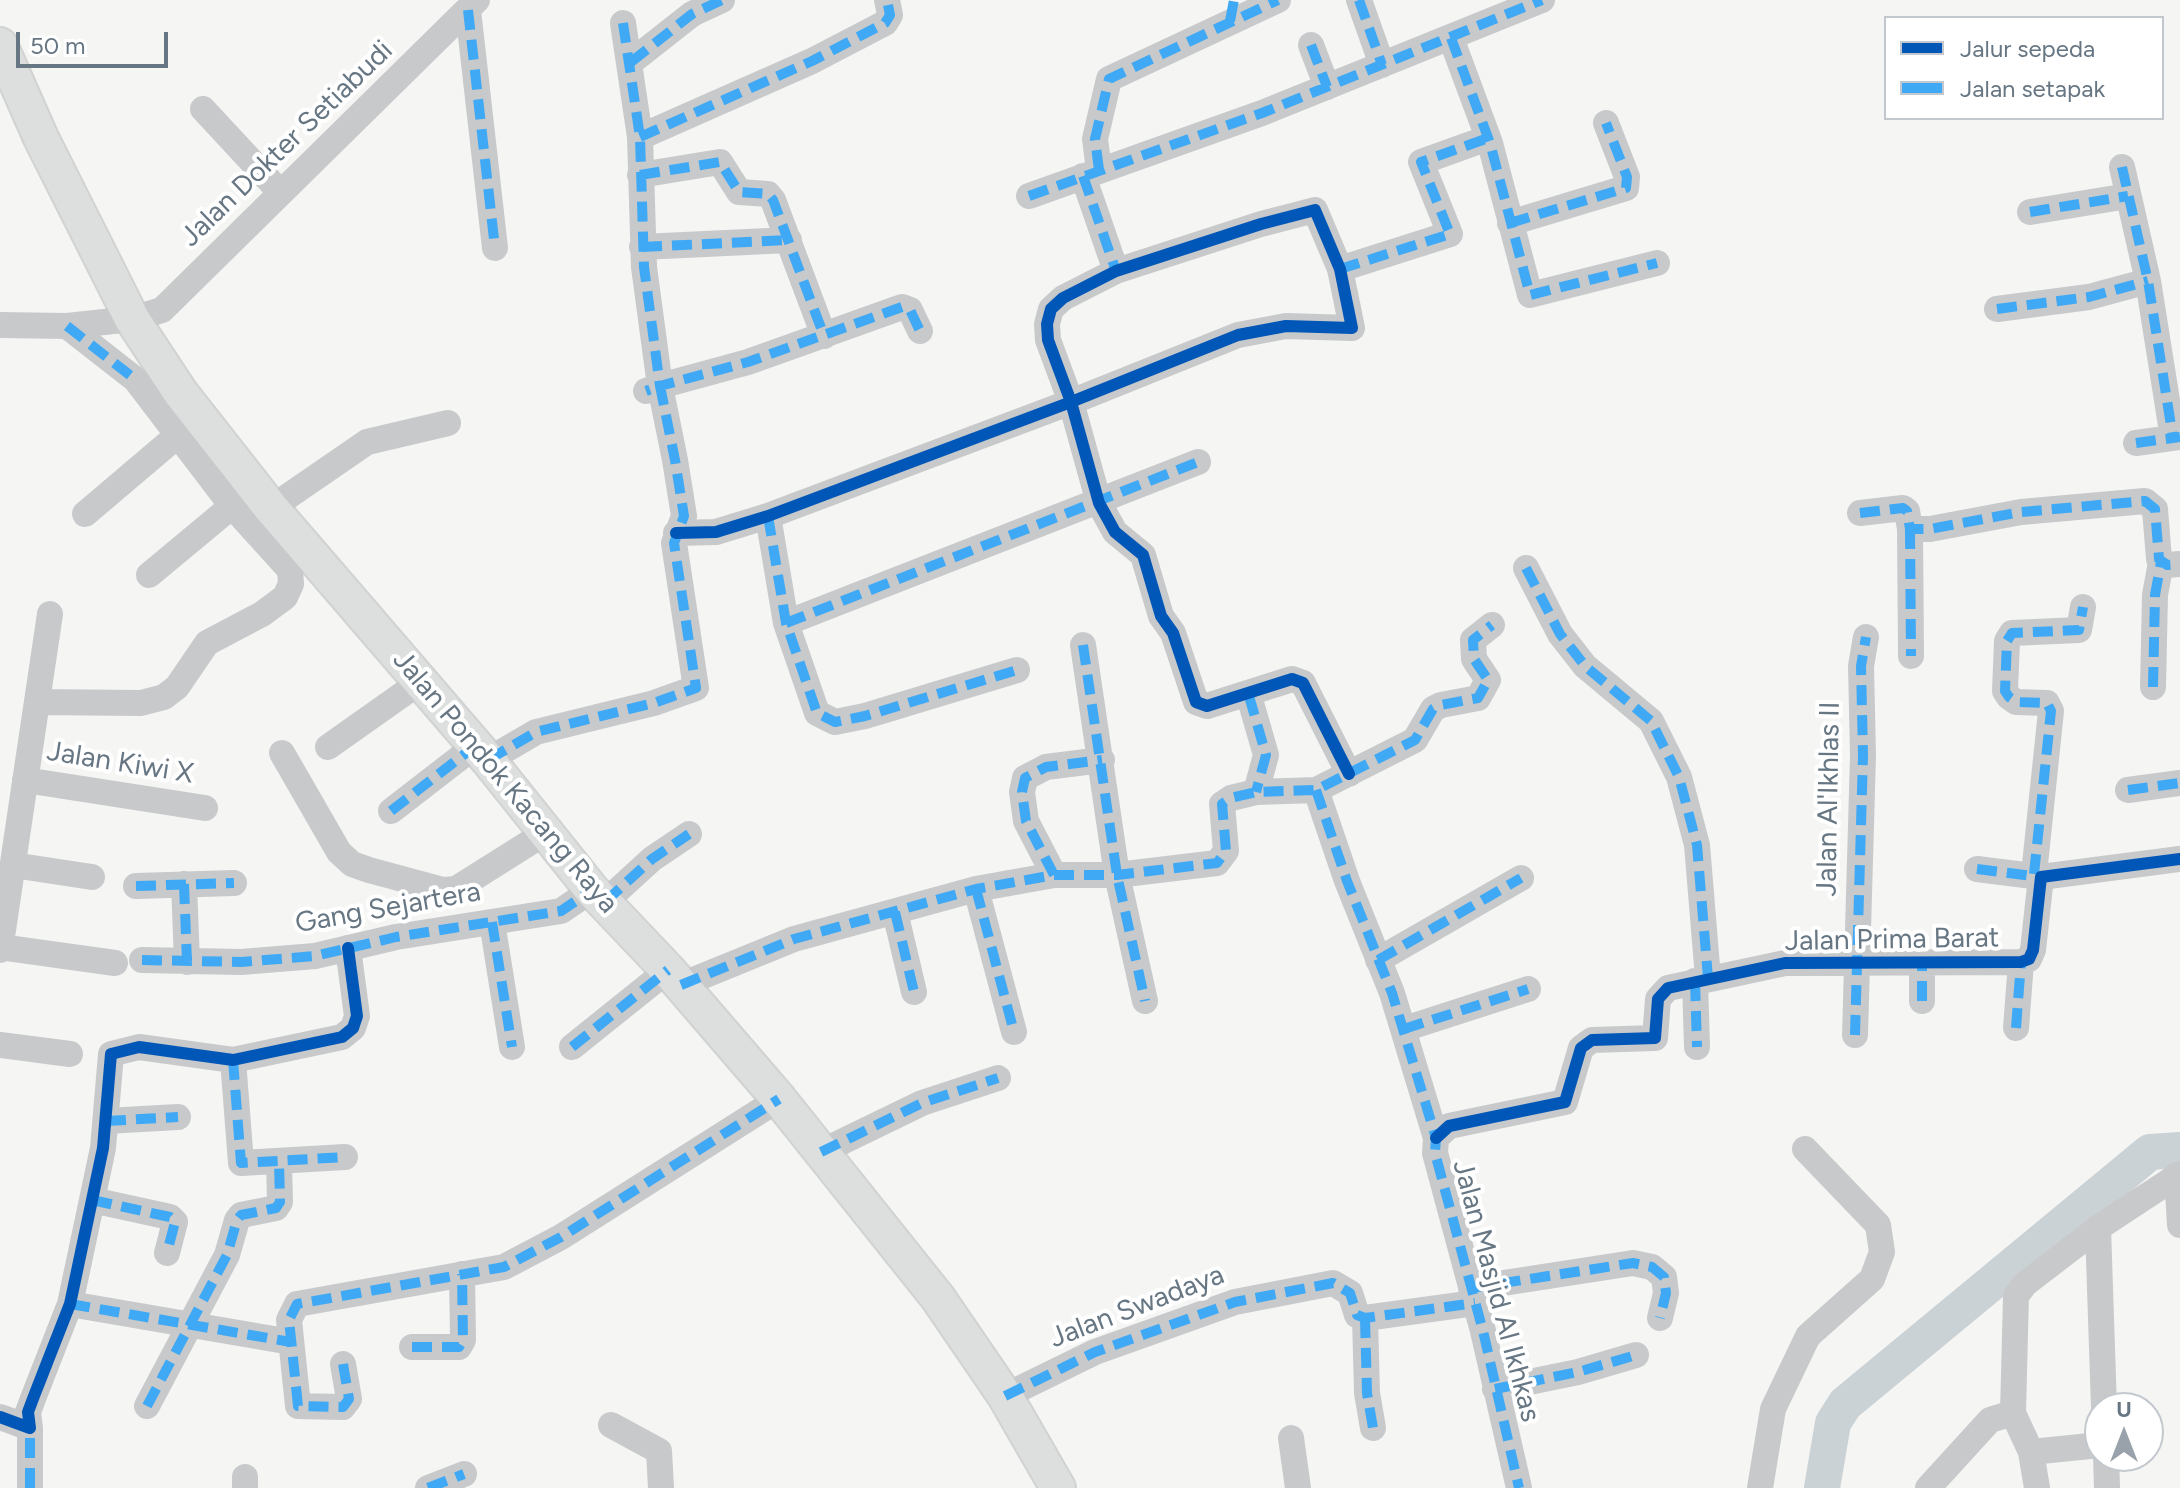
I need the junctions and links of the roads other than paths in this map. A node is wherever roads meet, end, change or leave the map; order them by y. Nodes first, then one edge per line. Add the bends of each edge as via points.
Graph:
1 (722, 0) edge
2 (887, 0) edge
3 (1278, 0) edge
4 (1359, 0) edge
5 (1542, 0) edge
6 (473, 5) edge
7 (1232, 11) edge
8 (623, 23) dead end
9 (1451, 38) junction
10 (0, 45) edge
11 (1311, 45) dead end
12 (631, 62) junction
13 (1382, 65) junction
14 (1327, 87) junction
15 (203, 109) dead end
16 (1606, 123) dead end
17 (640, 137) junction
18 (1488, 138) junction
19 (2122, 167) dead end
20 (1091, 173) junction
21 (640, 175) junction
22 (281, 193) junction
23 (1029, 196) dead end
24 (2128, 196) junction
25 (2030, 212) dead end
26 (1510, 223) junction
27 (789, 240) junction
28 (642, 247) junction
29 (495, 248) dead end
30 (1657, 263) dead end
31 (1340, 269) junction
32 (1116, 271) junction
33 (2148, 281) junction
34 (1997, 309) dead end
35 (132, 319) junction
36 (0, 325) edge
37 (67, 326) junction
38 (920, 331) dead end
39 (824, 336) junction
40 (653, 389) junction
41 (1071, 402) junction
42 (448, 423) dead end
43 (178, 435) junction
44 (2177, 437) edge
45 (2136, 443) dead end
46 (1198, 462) dead end
47 (1099, 503) junction
48 (232, 506) junction
49 (271, 508) junction
50 (1860, 513) dead end
51 (85, 514) dead end
52 (768, 516) junction
53 (1910, 529) junction
54 (676, 533) junction
55 (2171, 563) edge
56 (1526, 568) dead end
57 (149, 575) dead end
58 (2083, 607) dead end
59 (50, 614) dead end
60 (786, 623) junction
61 (1492, 625) dead end
62 (1866, 637) dead end
63 (1083, 645) dead end
64 (1911, 656) dead end
65 (1017, 670) dead end
66 (420, 682) junction
67 (2153, 687) dead end
68 (1249, 696) junction
69 (37, 702) junction
70 (328, 747) dead end
71 (282, 753) dead end
72 (481, 753) junction
73 (1102, 760) junction
74 (1349, 774) junction
75 (25, 780) junction
76 (2180, 783) edge
77 (1316, 790) junction
78 (2128, 790) dead end
79 (1256, 792) junction
80 (205, 808) dead end
81 (391, 811) dead end
82 (545, 833) junction
83 (689, 834) dead end
84 (2180, 859) edge
85 (13, 865) junction
86 (1977, 869) dead end
87 (1054, 875) junction
88 (1117, 875) junction
89 (2038, 876) junction
90 (92, 877) dead end
91 (1521, 878) dead end
92 (234, 883) dead end
93 (184, 884) junction
94 (136, 886) dead end
95 (976, 889) junction
96 (598, 896) junction
97 (895, 912) junction
98 (492, 922) junction
99 (0, 948) edge
100 (348, 948) junction
101 (142, 960) dead end
102 (1378, 960) junction
103 (187, 962) junction
104 (1922, 962) junction
105 (2021, 962) junction
106 (115, 963) dead end
107 (1858, 963) junction
108 (675, 978) junction
109 (1701, 979) junction
110 (1528, 989) dead end
111 (914, 992) dead end
112 (1145, 1001) dead end
113 (1922, 1001) dead end
114 (2016, 1028) dead end
115 (1404, 1029) junction
116 (1014, 1032) dead end
117 (1855, 1035) dead end
118 (0, 1045) edge
119 (512, 1047) dead end
120 (572, 1047) dead end
121 (1697, 1047) dead end
122 (70, 1054) dead end
123 (233, 1060) junction
124 (998, 1078) dead end
125 (779, 1099) junction
126 (178, 1117) dead end
127 (106, 1121) junction
128 (1436, 1138) junction
129 (1805, 1149) dead end
130 (821, 1152) junction
131 (345, 1157) dead end
132 (279, 1161) junction
133 (2179, 1174) edge
134 (92, 1200) junction
135 (2180, 1225) edge
136 (2098, 1228) junction
137 (167, 1253) dead end
138 (462, 1274) junction
139 (1473, 1295) junction
140 (70, 1304) junction
141 (1365, 1318) junction
142 (1660, 1318) dead end
143 (189, 1322) junction
144 (291, 1342) junction
145 (412, 1347) dead end
146 (1636, 1355) dead end
147 (343, 1364) dead end
148 (1495, 1389) junction
149 (2103, 1392) edge
150 (1005, 1396) junction
151 (147, 1406) dead end
152 (2013, 1413) junction
153 (0, 1417) edge
154 (611, 1425) dead end
155 (30, 1428) junction
156 (1373, 1428) dead end
157 (1291, 1438) dead end
158 (2084, 1447) edge
159 (2031, 1452) junction
160 (464, 1474) dead end
161 (30, 1488) edge
162 (428, 1488) edge
163 (661, 1488) edge
164 (1058, 1488) edge
165 (1298, 1488) edge
166 (1519, 1488) edge
167 (1760, 1488) edge
168 (1928, 1488) edge
169 (2037, 1488) edge

1 - 12 street via 692,14
2 - 17 street via 890,15 885,23
3 - 7 street
4 - 13 street
5 - 9 street
6 - 22 street, Jalan Dokter Setiabudi
6 - 29 street
7 - 20 street via 1109,79
8 - 12 street
9 - 13 street
9 - 18 street
10 - 35 main road, Jalan Pondok Kacang Raya
11 - 14 street
12 - 17 street
13 - 14 street
14 - 20 street
15 - 22 street
16 - 26 street via 1627,177 1626,188
17 - 21 street
18 - 26 street
18 - 31 street via 1421,162 1450,234
19 - 24 street
20 - 23 street
20 - 32 street
21 - 27 street via 720,162 739,192 762,192 773,200
21 - 28 street
22 - 35 street, Jalan Dokter Setiabudi via 162,310
24 - 25 street
24 - 33 street
26 - 30 street via 1530,295
27 - 28 street
27 - 39 street
28 - 40 street
31 - 32 street via 1315,210
31 - 41 street via 1352,328 1286,326 1238,335
32 - 41 street via 1051,309 1048,340
33 - 34 street via 2089,297
33 - 44 street
35 - 37 street, Jalan Dokter Setiabudi
35 - 49 main road, Jalan Pondok Kacang Raya via 180,392
36 - 37 street, Jalan Dokter Setiabudi
37 - 43 street via 128,372
38 - 39 street via 910,310 902,307
39 - 40 street
40 - 54 street via 684,516
41 - 47 street
41 - 52 street
42 - 49 street via 367,442
43 - 48 street
43 - 51 street
44 - 45 street
46 - 47 street
47 - 60 street
47 - 68 street via 1115,532 1143,555 1196,702 1207,706
48 - 57 street
48 - 69 street via 290,570 285,597 207,643 164,697 141,703
49 - 66 main road, Jalan Pondok Kacang Raya
50 - 53 street via 1903,508
52 - 54 street via 716,532
52 - 60 street
53 - 55 street via 2145,501 2155,509
53 - 64 street
54 - 72 street via 696,688 536,732
55 - 67 street via 2155,591
56 - 109 street via 1560,634 1585,666 1651,721 1679,777 1697,845
58 - 89 street, Jalan Prima Barat via 2079,630 2012,633 2007,641 2005,691 2016,702 2047,703 2051,711
59 - 69 street
60 - 65 street via 817,713 835,722
61 - 74 street via 1473,640 1474,659 1488,680 1478,698 1433,709 1415,740
62 - 107 street, Jalan Al'Ikhlas II via 1861,666
63 - 73 street
66 - 70 street
66 - 72 main road, Jalan Pondok Kacang Raya
68 - 74 street via 1292,679 1303,683
68 - 79 street via 1266,755
69 - 75 street
71 - 82 street via 339,852 369,870 456,889
72 - 81 street
72 - 82 main road, Jalan Pondok Kacang Raya
73 - 87 street via 1046,767 1025,778 1026,821
73 - 88 street
74 - 77 street
75 - 80 street, Jalan Kiwi X
75 - 85 street
76 - 78 street
77 - 79 street
77 - 102 street, Jalan Masjid Al Ikhkas
79 - 88 street via 1222,804 1226,851 1217,863
82 - 96 main road, Jalan Pondok Kacang Raya
83 - 96 street, Gang Sejartera
84 - 89 street
85 - 90 street
85 - 99 street
86 - 89 street
87 - 88 street
87 - 95 street
88 - 112 street
89 - 105 street, Jalan Prima Barat via 2033,950
91 - 102 street
92 - 93 street
93 - 94 street
93 - 103 street
95 - 97 street
95 - 116 street
96 - 98 street, Gang Sejartera via 561,911
96 - 108 main road, Jalan Pondok Kacang Raya
97 - 108 street
97 - 111 street
98 - 100 street, Gang Sejartera
98 - 119 street
99 - 106 street
100 - 103 street, Gang Sejartera via 315,956
100 - 123 street via 357,1016 353,1028 342,1037
101 - 103 street, Gang Sejartera
102 - 115 street, Jalan Masjid Al Ikhkas
104 - 105 street, Jalan Prima Barat
104 - 107 street, Jalan Prima Barat
104 - 113 street
105 - 114 street
107 - 109 street, Jalan Prima Barat via 1785,963
107 - 117 street, Jalan Al'Ikhlas II
108 - 120 street
108 - 125 main road, Jalan Pondok Kacang Raya
109 - 121 street
109 - 128 street, Jalan Prima Barat via 1662,991 1655,1038 1587,1042 1576,1058 1565,1102 1449,1126
110 - 115 street
115 - 128 street, Jalan Masjid Al Ikhkas
118 - 122 street
123 - 127 street via 139,1047 116,1051 109,1058
123 - 132 street via 241,1163
124 - 130 street via 922,1103
125 - 130 main road, Jalan Pondok Kacang Raya
125 - 138 street via 561,1237 504,1267
126 - 127 street
127 - 134 street
128 - 139 street, Jalan Masjid Al Ikhkas via 1435,1153
129 - 167 street via 1878,1225 1882,1252 1872,1279 1808,1336 1773,1409
130 - 150 main road, Jalan Pondok Kacang Raya via 938,1298
131 - 132 street
132 - 143 street via 280,1202 276,1208 241,1215 227,1255
133 - 135 street
133 - 136 street
134 - 137 street via 170,1217 175,1222
134 - 140 street
136 - 149 street
136 - 152 street via 2016,1296
138 - 144 street via 297,1304 291,1310
138 - 145 street via 459,1347
139 - 141 street
139 - 142 street via 1633,1263 1652,1267 1664,1277
139 - 148 street, Jalan Masjid Al Ikhkas
140 - 143 street
140 - 155 street via 28,1412
141 - 150 street, Jalan Swadaya via 1357,1315 1350,1293 1333,1283 1235,1302 1095,1352
141 - 156 street
143 - 144 street
143 - 151 street
144 - 147 street via 298,1406 343,1407 349,1399
146 - 148 street
148 - 166 street, Jalan Masjid Al Ikhkas
150 - 164 main road, Jalan Pondok Kacang Raya
152 - 159 street
152 - 168 street via 1983,1426
153 - 155 street
154 - 163 street via 659,1451
155 - 161 street
157 - 165 street
158 - 159 street
159 - 169 street
160 - 162 street

